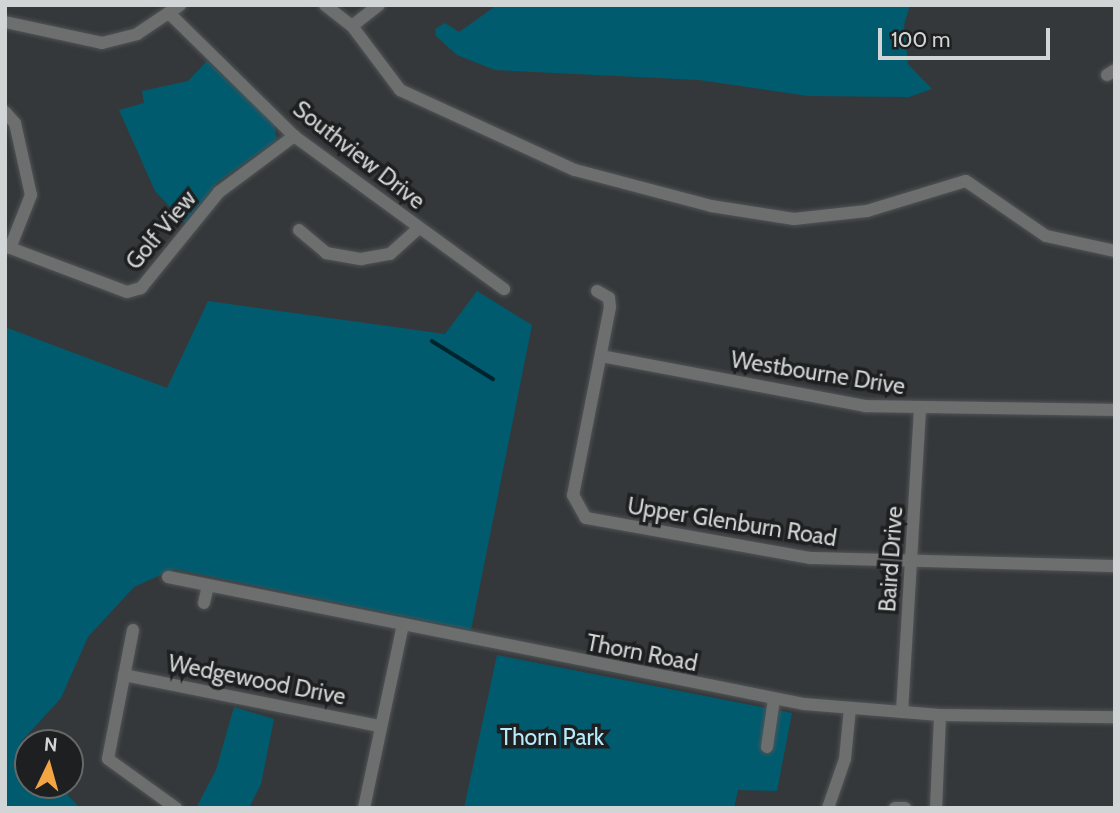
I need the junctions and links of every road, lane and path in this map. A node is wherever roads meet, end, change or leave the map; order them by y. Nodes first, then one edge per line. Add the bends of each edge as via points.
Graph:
1 (325, 5) edge
2 (379, 5) edge
3 (174, 9) edge
4 (5, 23) edge
5 (352, 26) junction
6 (5, 112) edge
7 (294, 136) junction
8 (419, 228) junction
9 (299, 230) dead end
10 (7, 247) edge
11 (1115, 251) edge
12 (504, 289) dead end
13 (597, 291) dead end
14 (601, 356) junction
15 (920, 409) junction
16 (1115, 410) edge
17 (912, 564) junction
18 (1115, 566) edge
19 (169, 577) dead end
20 (208, 585) junction
21 (204, 603) dead end
22 (403, 624) junction
23 (133, 630) dead end
24 (124, 675) junction
25 (774, 699) junction
26 (850, 708) junction
27 (902, 712) junction
28 (940, 715) junction
29 (1115, 717) edge
30 (380, 726) junction
31 (767, 747) dead end
32 (176, 808) edge
33 (364, 808) edge
34 (828, 808) edge
35 (895, 808) edge
36 (905, 808) edge
37 (936, 808) edge

1 - 5 street
2 - 5 street
3 - 4 street via 137,34 102,43
3 - 7 street, Southview Drive
5 - 11 street via 400,90 537,155 629,187 794,219 867,211 962,180 1045,236
6 - 10 street via 15,123 30,195
7 - 8 street, Southview Drive
7 - 10 street, Golf View via 219,192 141,288 127,292
8 - 9 street via 390,254 361,259 326,253
8 - 12 street, Southview Drive
13 - 14 street, Upper Glenburn Road via 610,302
14 - 15 street, Westbourne Drive via 837,402
14 - 17 street, Upper Glenburn Road via 573,495 586,518 810,558
15 - 16 street, Westbourne Drive
15 - 17 street, Baird Drive
17 - 18 street, Upper Glenburn Road
17 - 27 street, Baird Drive
19 - 20 street, Thorn Road
20 - 21 street
20 - 22 street, Thorn Road
22 - 25 street, Thorn Road
22 - 30 street
23 - 24 street
24 - 30 street, Wedgewood Drive
24 - 32 street via 108,759
25 - 26 street, Thorn Road
25 - 31 street
26 - 27 street, Thorn Road
26 - 34 street via 845,759
27 - 28 street, Thorn Road
28 - 29 street, Thorn Road
28 - 37 street
30 - 33 street
35 - 36 street

